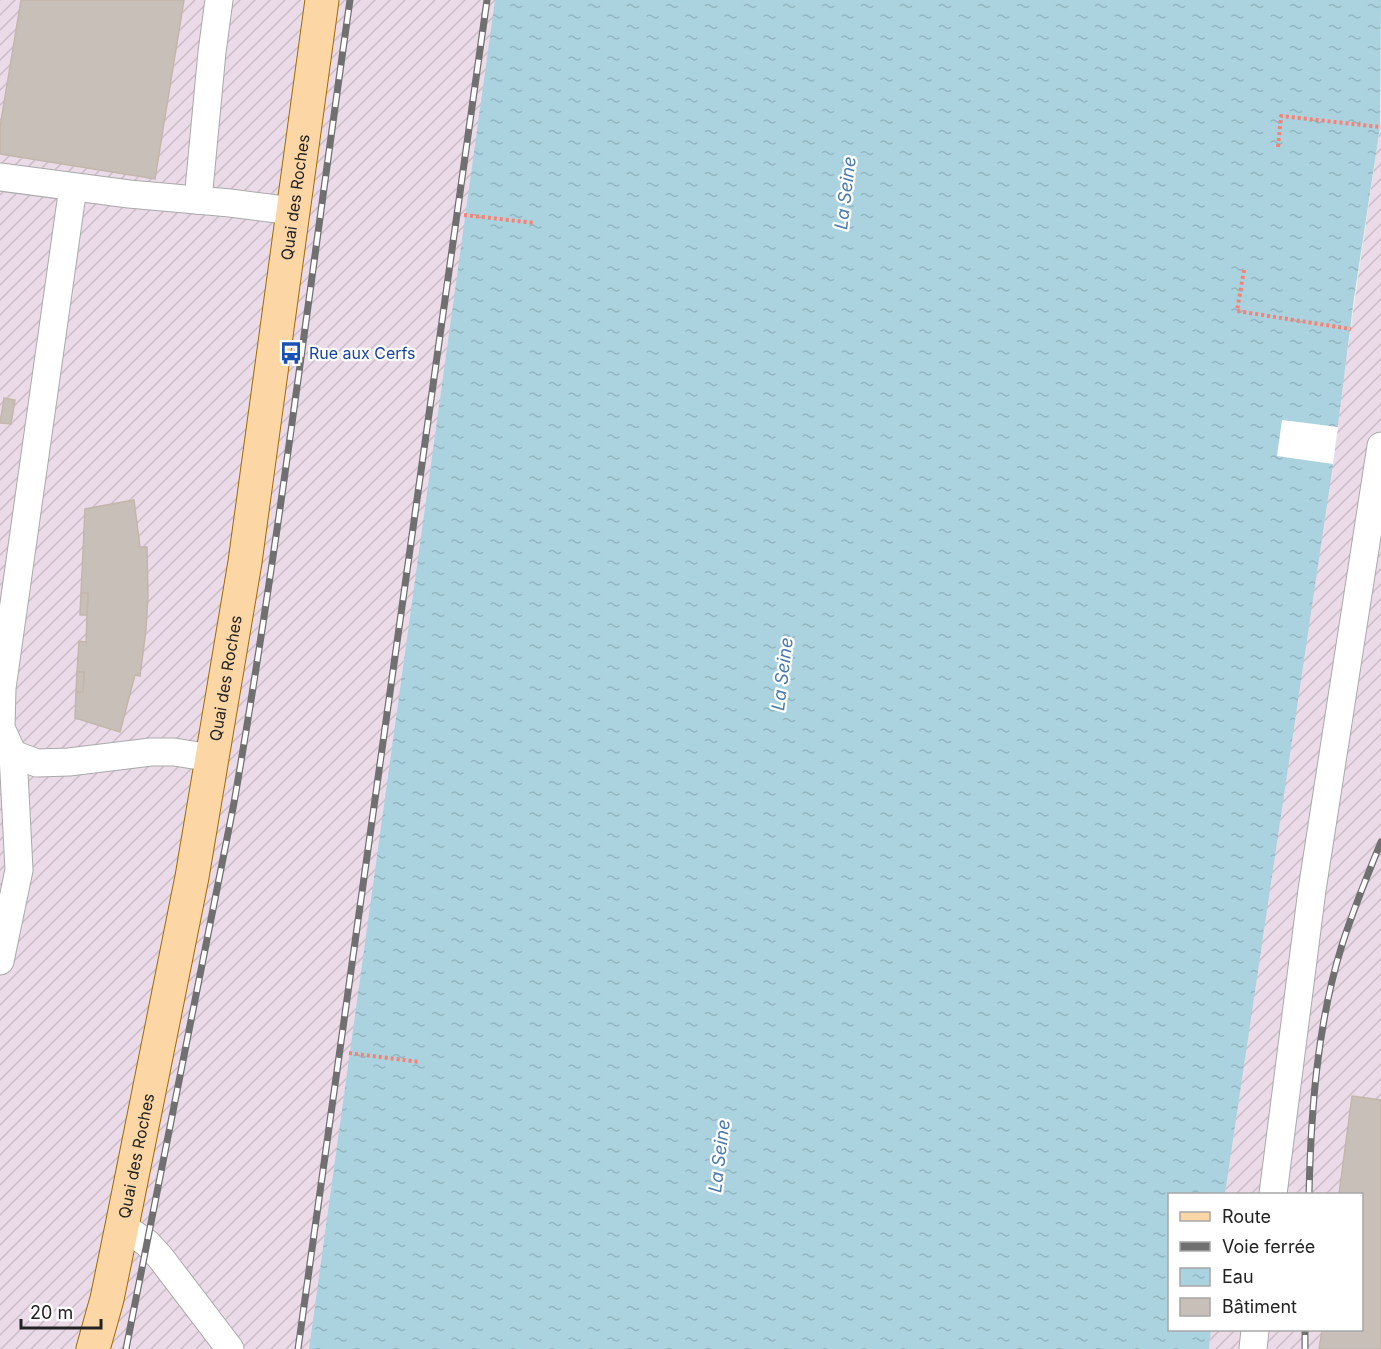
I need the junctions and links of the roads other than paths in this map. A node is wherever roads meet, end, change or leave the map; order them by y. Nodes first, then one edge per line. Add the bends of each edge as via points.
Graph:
1 (219, 0) edge
2 (322, 0) edge
3 (0, 177) edge
4 (73, 187) junction
5 (198, 200) junction
6 (293, 212) junction
7 (1381, 447) edge
8 (13, 753) junction
9 (212, 758) junction
10 (0, 961) edge
11 (1273, 1193) edge
12 (122, 1226) junction
13 (1255, 1331) edge
14 (93, 1349) edge
15 (230, 1349) edge
16 (1253, 1349) edge

1 - 5 lane
2 - 6 main road, Quai des Roches
3 - 4 lane
4 - 5 lane
4 - 8 lane via 2,688 1,728
5 - 6 lane
6 - 9 main road, Quai des Roches via 245,562
7 - 11 lane via 1312,890
8 - 9 lane via 37,763 151,752
8 - 10 lane via 19,870
9 - 12 main road, Quai des Roches
12 - 14 main road, Quai des Roches
12 - 15 lane via 160,1257
13 - 16 lane

